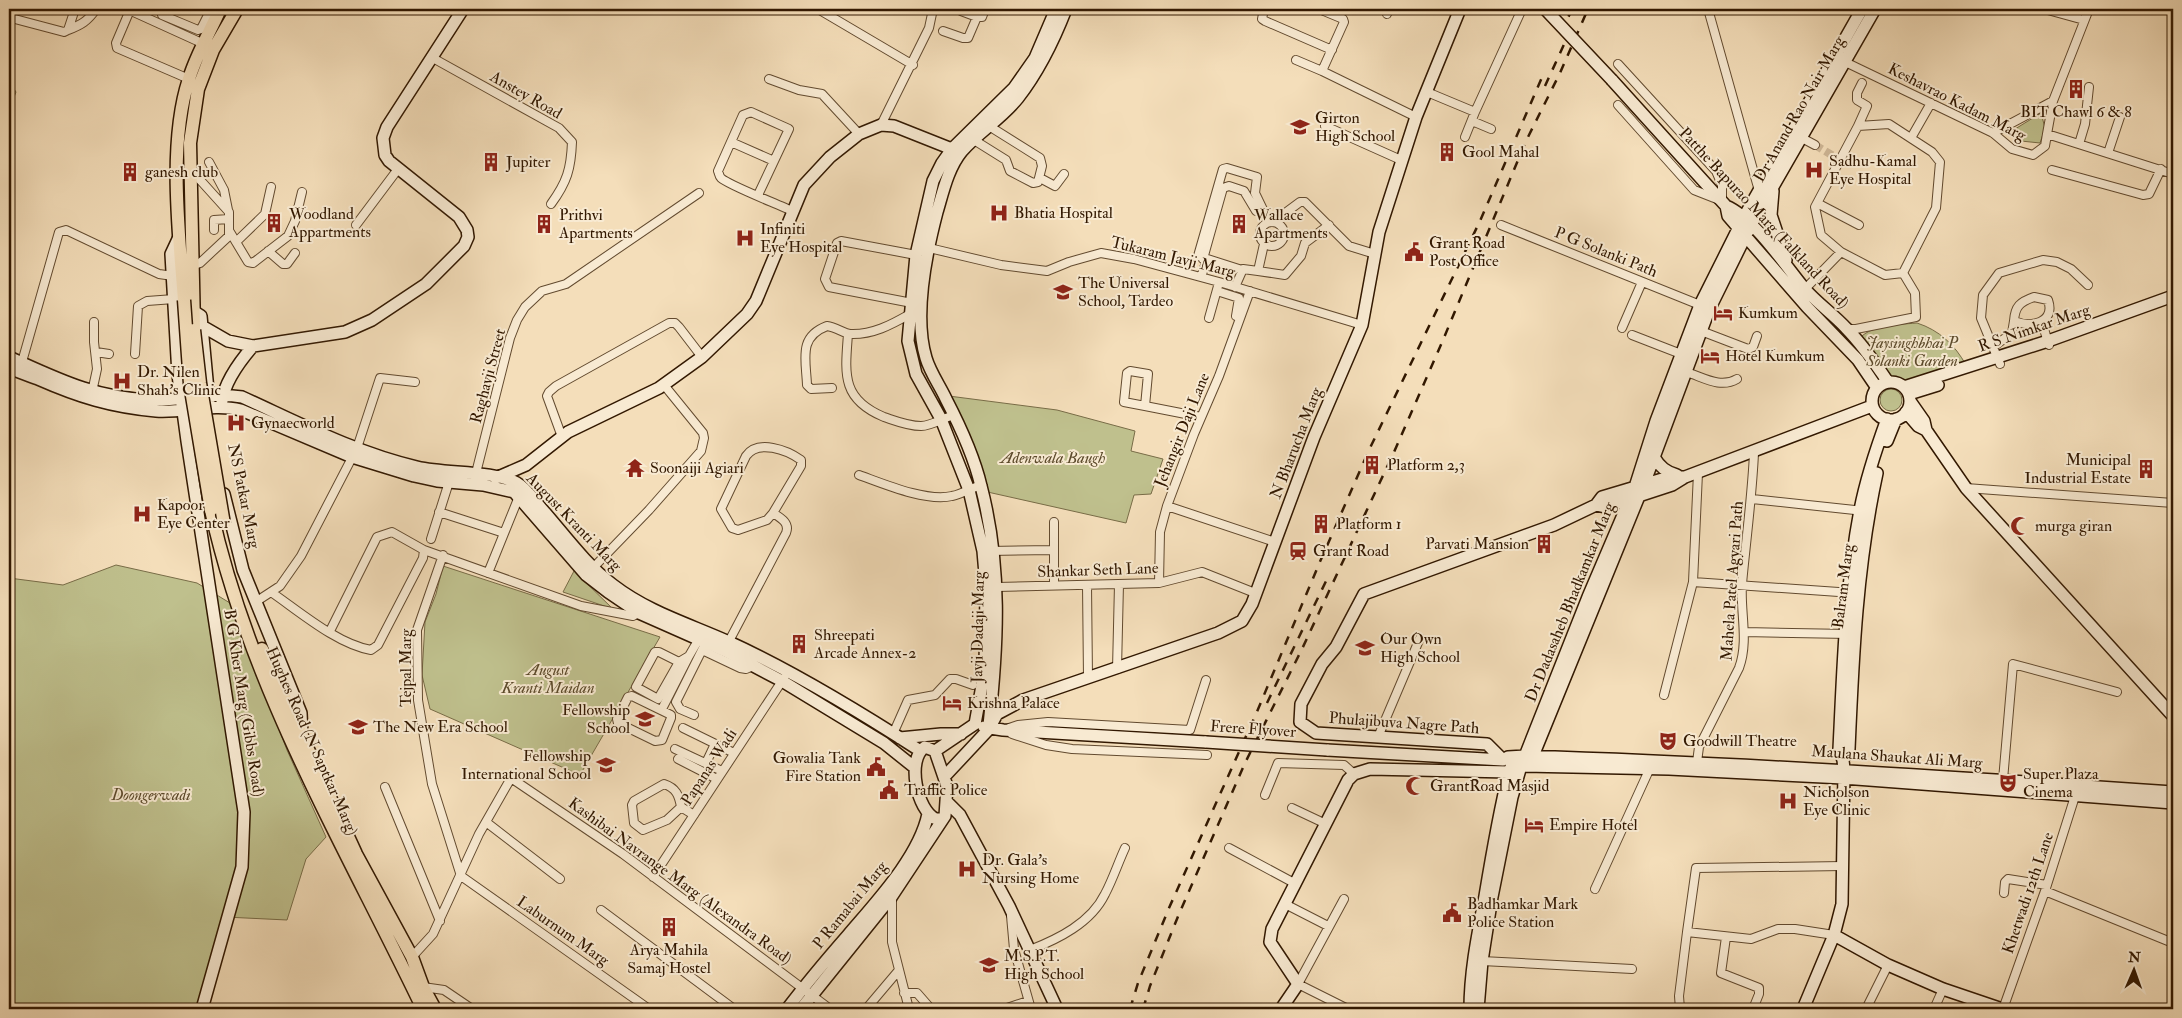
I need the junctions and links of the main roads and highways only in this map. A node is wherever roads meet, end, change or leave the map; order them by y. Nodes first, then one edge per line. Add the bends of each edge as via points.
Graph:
1 (220, 9) edge
2 (238, 9) edge
3 (463, 9) edge
4 (1056, 9) edge
5 (1066, 9) edge
6 (1460, 9) edge
7 (1545, 9) edge
8 (1862, 9) edge
9 (1875, 9) edge
10 (1052, 32) junction
11 (1029, 74) junction
12 (955, 153) junction
13 (1774, 185) junction
14 (1724, 203) junction
15 (1747, 221) junction
16 (1742, 232) junction
17 (179, 237) junction
18 (921, 250) junction
19 (1787, 264) junction
20 (2173, 296) edge
21 (179, 300) junction
22 (2173, 302) edge
23 (198, 327) junction
24 (2049, 343) junction
25 (248, 346) junction
26 (9, 357) edge
27 (1863, 357) junction
28 (9, 368) edge
29 (178, 375) junction
30 (1888, 382) junction
31 (1877, 388) junction
32 (223, 394) junction
33 (1907, 394) junction
34 (209, 395) junction
35 (158, 399) junction
36 (181, 399) junction
37 (1872, 406) junction
38 (216, 408) junction
39 (183, 411) junction
40 (1906, 412) junction
41 (270, 416) junction
42 (1891, 419) junction
43 (1926, 430) junction
44 (1654, 457) junction
45 (387, 463) junction
46 (526, 465) junction
47 (499, 477) junction
48 (1685, 478) junction
49 (478, 481) junction
50 (518, 490) junction
51 (1637, 491) junction
52 (980, 509) junction
53 (198, 513) junction
54 (219, 523) junction
55 (988, 551) junction
56 (785, 677) junction
57 (2173, 716) edge
58 (975, 724) junction
59 (988, 729) junction
60 (961, 734) junction
61 (302, 736) junction
62 (897, 736) junction
63 (919, 750) junction
64 (935, 751) junction
65 (1514, 762) junction
66 (914, 767) junction
67 (1843, 769) junction
68 (945, 776) junction
69 (2076, 791) junction
70 (2173, 792) edge
71 (947, 802) junction
72 (2173, 803) edge
73 (928, 814) junction
74 (941, 818) junction
75 (890, 890) junction
76 (1834, 934) junction
77 (412, 957) junction
78 (399, 964) junction
79 (807, 992) junction
80 (1056, 1006) edge
81 (202, 1009) edge
82 (423, 1009) edge
83 (435, 1009) edge
84 (786, 1009) edge
85 (801, 1009) edge
86 (1281, 1009) edge
87 (1470, 1009) edge
88 (1478, 1009) edge
89 (1803, 1009) edge
90 (2002, 1009) edge

1 - 17 main road via 189,79 177,150
2 - 23 main road via 213,50 198,89 190,143 191,266 193,311
3 - 25 main road via 402,102 383,138 385,155 398,169 459,217 467,230 464,246 426,284 372,320 345,332
4 - 10 main road, Javji Dadaji Marg
5 - 10 main road, Javji Dadaji Marg
6 - 59 main road, N Bharucha Marg via 1401,160 1379,232 1362,326 1314,437 1252,604 1242,621 1218,633 1014,705 997,714
7 - 14 main road, Patthe Bapurao Marg (Falkland Road), bridge
8 - 15 main road, Dr Anand Rao Nair Marg via 1759,191
9 - 13 main road, Dr Anand Rao Nair Marg
10 - 11 main road, Javji Dadaji Marg
11 - 12 main road, Javji Dadaji Marg
11 - 12 main road, Javji Dadaji Marg via 1017,99 974,140
12 - 18 main road, Javji Dadaji Marg
12 - 46 main road via 894,126 859,134 830,157 804,185 756,300 747,314 702,357 664,385 562,437
13 - 15 main road, Dr Anand Rao Nair Marg
13 - 19 main road via 1771,215
14 - 15 main road, Patthe Bapurao Marg (Falkland Road) via 1738,210
14 - 16 main road via 1728,216
15 - 16 main road, Dr Dadasaheb Bhadkamkar Marg
15 - 19 main road, Patthe Bapurao Marg (Falkland Road)
16 - 27 main road via 1807,307
16 - 44 main road, Dr Dadasaheb Bhadkamkar Marg
16 - 51 main road, Dr Dadasaheb Bhadkamkar Marg via 1700,305 1656,422
17 - 21 main road
17 - 21 main road, B G Kher Marg (Gibbs Road) via 171,254
18 - 52 main road, Javji Dadaji Marg via 921,336 926,359 954,415 981,485
18 - 52 main road, Javji Dadaji Marg via 908,341 916,374 941,419 969,490
19 - 27 main road, Patthe Bapurao Marg (Falkland Road) via 1805,289 1846,329
20 - 24 main road, R S Nimkar Marg
21 - 29 main road, B G Kher Marg (Gibbs Road)
21 - 54 main road, bridge via 211,510
22 - 24 main road, R S Nimkar Marg
23 - 25 main road
23 - 34 main road, NS Patkar Marg
23 - 54 main road, bridge via 200,383
24 - 33 main road, R S Nimkar Marg via 1997,356
25 - 32 main road
26 - 35 main road via 92,392 121,398
27 - 30 main road, Patthe Bapurao Marg (Falkland Road)
27 - 31 main road
28 - 39 main road, August Kranti Marg via 91,400 121,407
29 - 35 main road via 170,391
29 - 36 main road, B G Kher Marg (Gibbs Road)
30 - 31 main road
30 - 33 main road via 1894,382
31 - 37 main road
32 - 34 main road, August Kranti Marg
32 - 38 main road
32 - 41 main road, August Kranti Marg via 242,397
33 - 40 main road
33 - 43 main road
34 - 36 main road, August Kranti Marg
34 - 38 main road, NS Patkar Marg
35 - 36 main road
36 - 39 main road, B G Kher Marg (Gibbs Road)
37 - 42 main road via 1877,414
37 - 48 main road
38 - 39 main road, August Kranti Marg
38 - 41 main road, August Kranti Marg
38 - 61 main road, NS Patkar Marg via 223,490 244,570 301,712
39 - 53 main road, B G Kher Marg (Gibbs Road)
40 - 42 main road
40 - 43 main road
41 - 45 main road, August Kranti Marg via 355,453
42 - 67 main road, Balram Marg via 1864,511 1839,748
43 - 57 main road via 1966,488
44 - 48 main road via 1667,472
44 - 51 main road, Dr Dadasaheb Bhadkamkar Marg
45 - 49 main road, August Kranti Marg
45 - 49 main road, August Kranti Marg via 414,476 449,482
46 - 47 main road
46 - 50 main road
47 - 49 main road
47 - 50 main road, August Kranti Marg
48 - 51 main road via 1672,485
49 - 50 main road, August Kranti Marg
50 - 56 main road, August Kranti Marg via 590,571 643,610 704,639 727,646
51 - 65 main road, Dr Dadasaheb Bhadkamkar Marg
51 - 65 main road, Phulajibuva Nagre Path via 1602,497 1596,505 1554,525 1364,594 1301,704 1300,722 1316,733 1488,744
52 - 55 main road, Javji Dadaji Marg
53 - 54 main road
53 - 81 main road, B G Kher Marg (Gibbs Road) via 244,812 242,866
54 - 61 main road via 256,637
54 - 78 main road, Hughes Road (N Saptkar Marg) via 250,640 292,744
55 - 58 main road, Javji Dadaji Marg via 985,669
55 - 59 main road, Javji Dadaji Marg via 997,587
56 - 62 main road, August Kranti Marg
56 - 66 main road, August Kranti Marg via 884,743
58 - 59 main road
58 - 60 main road
59 - 65 main road, Frere Flyover, bridge
59 - 68 main road
60 - 62 main road
60 - 64 main road
61 - 77 main road via 356,854
62 - 63 main road, August Kranti Marg
63 - 64 main road via 925,747
63 - 66 main road
64 - 68 main road
65 - 67 main road, Maulana Shaukat Ali Marg via 1650,768
65 - 67 main road, Maulana Shaukat Ali Marg via 1697,762
65 - 86 main road via 1370,769 1354,774 1348,780 1272,929 1270,942 1298,984
65 - 87 main road, Dr Dadasaheb Bhadkamkar Marg via 1492,844 1474,946
65 - 88 main road, Dr Dadasaheb Bhadkamkar Marg via 1510,806 1482,961
66 - 73 main road
67 - 69 main road, Maulana Shaukat Ali Marg
67 - 69 main road, Maulana Shaukat Ali Marg via 2003,780
67 - 76 main road, Balram Marg via 1842,904
68 - 71 main road
69 - 70 main road, Maulana Shaukat Ali Marg
69 - 72 main road, Maulana Shaukat Ali Marg
71 - 74 main road, P Ramabai Marg via 945,816
71 - 80 main road via 960,815 1009,906
73 - 74 main road
73 - 75 main road, P Ramabai Marg via 917,843
74 - 75 main road, P Ramabai Marg
75 - 79 main road, P Ramabai Marg
76 - 89 main road, Balram Marg
76 - 90 main road via 1888,965
77 - 78 main road
77 - 83 main road
78 - 82 main road, Hughes Road (N Saptkar Marg)
79 - 84 main road, P Ramabai Marg
79 - 85 main road, P Ramabai Marg

